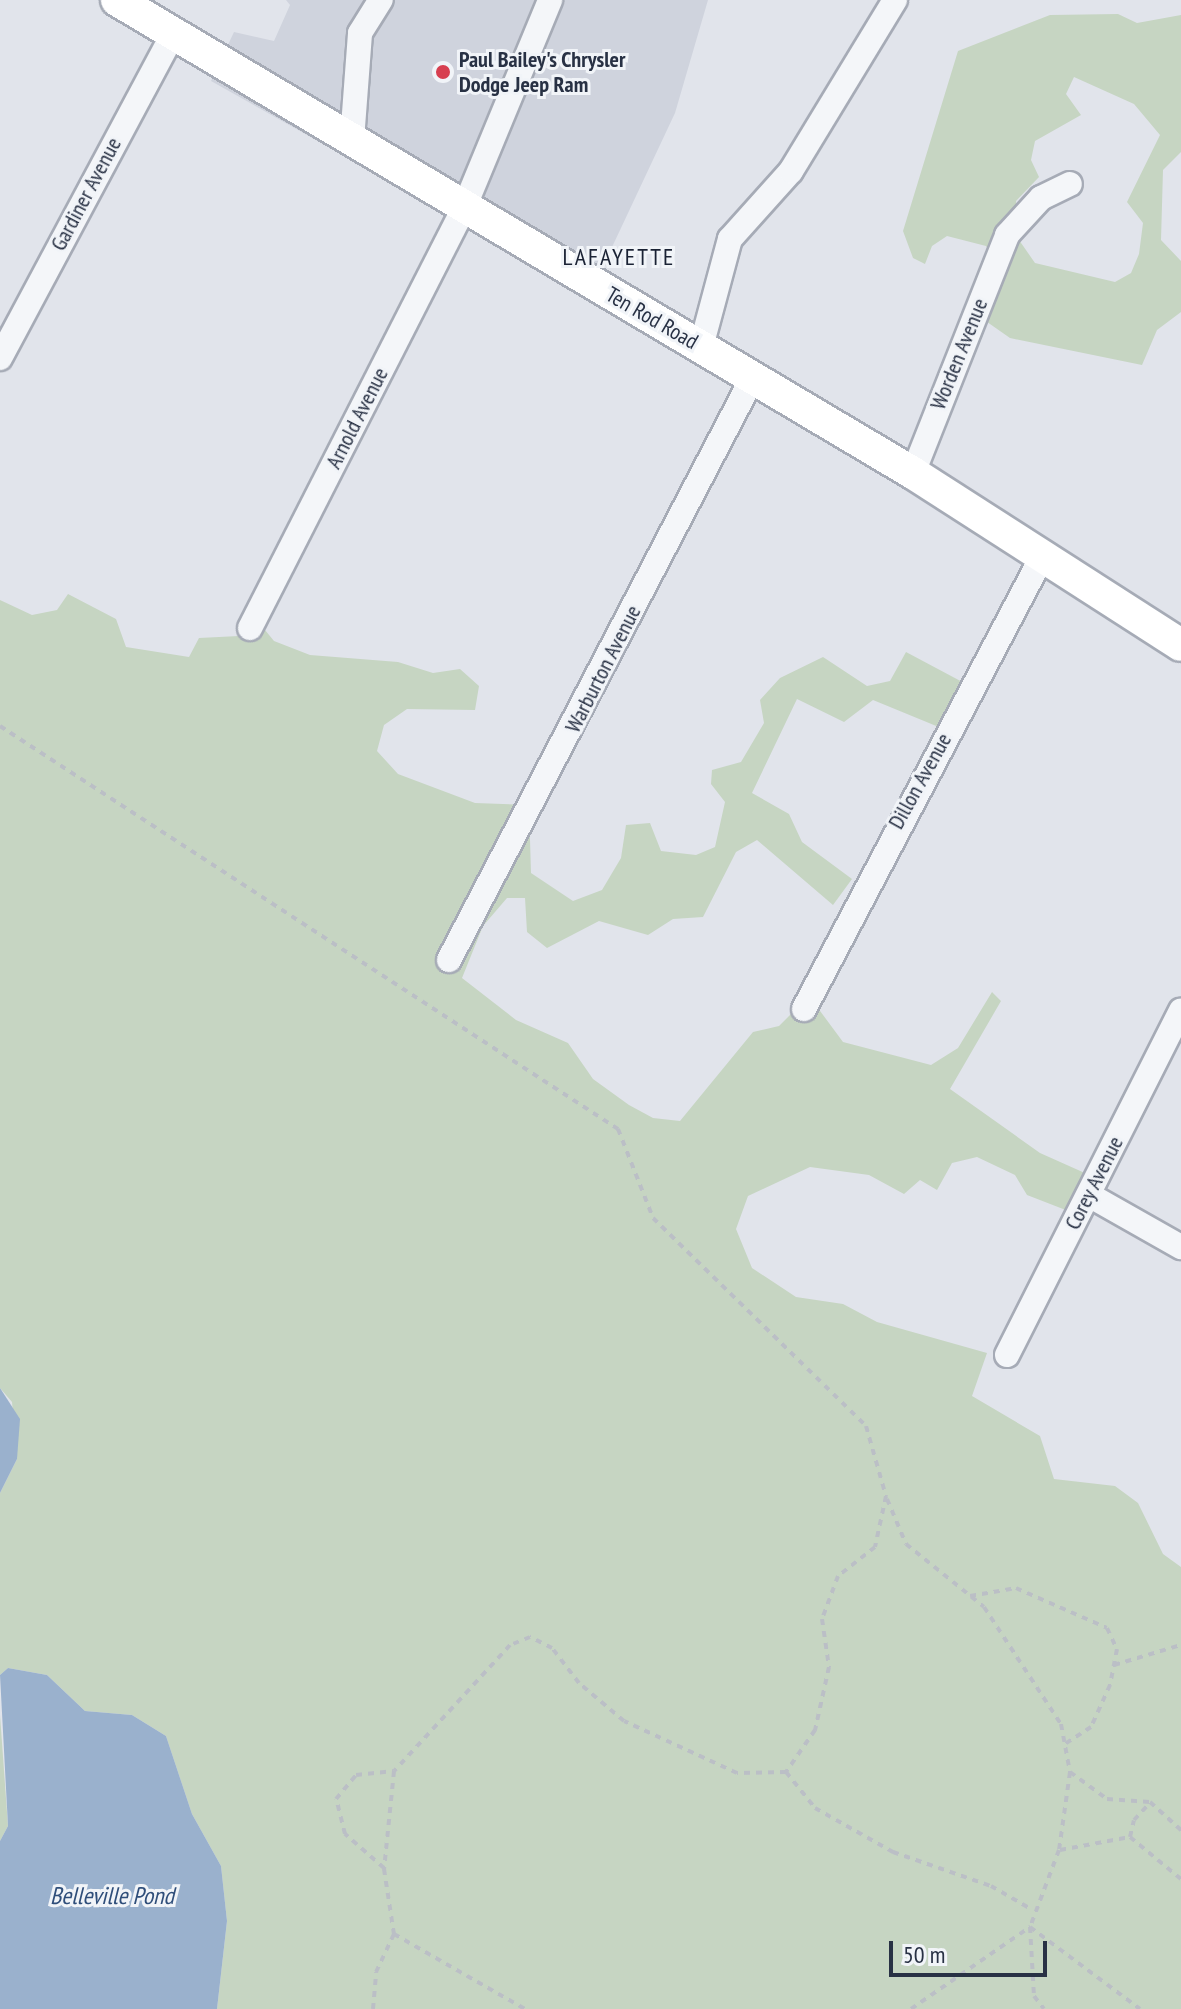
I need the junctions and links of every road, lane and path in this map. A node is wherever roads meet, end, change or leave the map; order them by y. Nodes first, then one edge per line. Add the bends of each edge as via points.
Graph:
1 (117, 0) edge
2 (381, 0) edge
3 (550, 0) edge
4 (895, 0) edge
5 (174, 32) junction
6 (352, 140) junction
7 (1070, 184) dead end
8 (464, 208) junction
9 (701, 347) junction
10 (0, 358) edge
11 (753, 377) junction
12 (913, 473) junction
13 (1042, 557) junction
14 (250, 628) dead end
15 (1181, 645) edge
16 (0, 726) edge
17 (449, 960) dead end
18 (804, 1009) dead end
19 (1181, 1011) edge
20 (1089, 1195) junction
21 (1181, 1247) edge
22 (1007, 1355) dead end
23 (886, 1496) junction
24 (970, 1596) junction
25 (1181, 1645) edge
26 (1114, 1665) junction
27 (1065, 1744) junction
28 (394, 1771) junction
29 (786, 1772) junction
30 (1070, 1772) junction
31 (1150, 1802) junction
32 (1181, 1830) edge
33 (1130, 1837) junction
34 (1059, 1850) junction
35 (384, 1869) junction
36 (1181, 1879) edge
37 (1032, 1909) junction
38 (1030, 1927) junction
39 (394, 1934) junction
40 (373, 2009) edge
41 (525, 2009) edge
42 (911, 2009) edge
43 (1044, 2009) edge
44 (1140, 2009) edge

1 - 5 main road, Ten Rod Road
2 - 6 street via 360,33
3 - 8 street, Arnold Avenue
4 - 9 street via 791,171 730,239
5 - 6 main road, Ten Rod Road
5 - 10 street, Gardiner Avenue
6 - 8 main road, Ten Rod Road
7 - 12 street, Worden Avenue via 1041,198 1007,235
8 - 9 main road, Ten Rod Road
8 - 14 street, Arnold Avenue
9 - 11 main road, Ten Rod Road
11 - 12 main road, Ten Rod Road
11 - 17 street, Warburton Avenue
12 - 13 main road, Ten Rod Road
13 - 15 main road, Ten Rod Road
13 - 18 street, Dillon Avenue
16 - 23 path via 618,1129 653,1218 866,1426
19 - 20 street, Corey Avenue
20 - 21 street
20 - 22 street, Corey Avenue
23 - 24 path via 906,1544
23 - 29 path via 875,1547 838,1576 822,1619 829,1667 818,1717
24 - 26 path via 1016,1588 1089,1615 1107,1628 1117,1649
24 - 27 path via 1027,1667 1061,1724
25 - 26 path
26 - 27 path via 1091,1727
27 - 30 path
28 - 29 path via 510,1645 530,1637 552,1648 579,1683 624,1721 737,1773
28 - 35 path
28 - 35 path via 356,1775 336,1799 345,1834
29 - 37 path via 815,1808 893,1852 991,1886
30 - 31 path via 1107,1799
30 - 34 path
31 - 32 path
31 - 33 path via 1134,1820
33 - 34 path
33 - 36 path
34 - 37 path
35 - 39 path
37 - 38 path
38 - 42 path
38 - 43 path via 1034,1996
38 - 44 path
39 - 40 path via 376,1972
39 - 41 path

